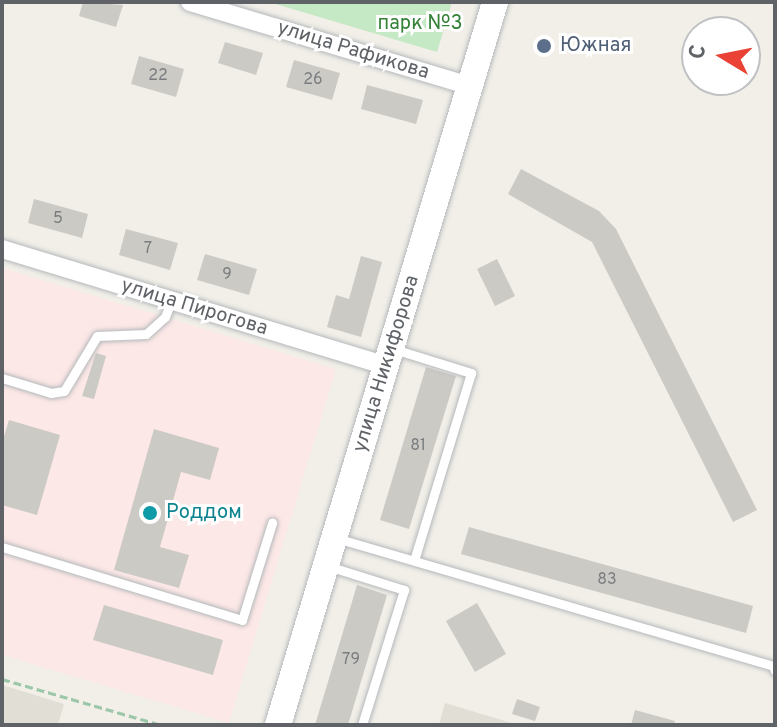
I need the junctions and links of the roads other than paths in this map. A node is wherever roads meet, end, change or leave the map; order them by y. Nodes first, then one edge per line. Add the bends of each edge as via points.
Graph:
1 (190, 2) edge
2 (495, 2) edge
3 (470, 86) junction
4 (2, 249) edge
5 (171, 301) junction
6 (389, 357) junction
7 (2, 378) edge
8 (272, 523) dead end
9 (335, 537) junction
10 (2, 547) edge
11 (414, 561) junction
12 (326, 566) junction
13 (775, 671) edge
14 (278, 725) edge
15 (362, 725) edge

1 - 3 street, улица Рафикова
2 - 3 main road, улица Никифорова
3 - 6 main road, улица Никифорова
4 - 5 street, улица Пирогова
5 - 6 street, улица Пирогова
5 - 7 lane via 165,317 146,334 97,336 64,391 51,393
6 - 9 main road, улица Никифорова
6 - 11 lane via 471,373
8 - 10 lane via 242,620
9 - 11 lane
9 - 12 main road, улица Никифорова
11 - 13 lane via 773,666
12 - 14 main road, улица Никифорова
12 - 15 lane via 404,590

